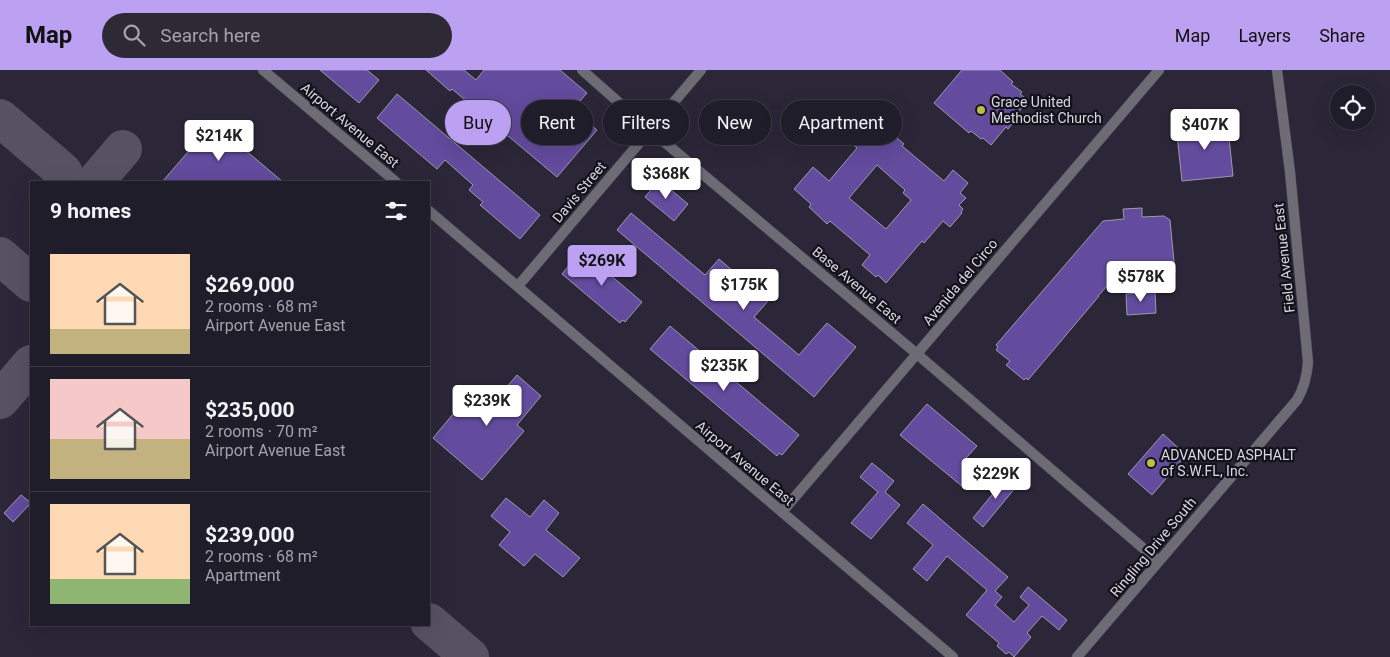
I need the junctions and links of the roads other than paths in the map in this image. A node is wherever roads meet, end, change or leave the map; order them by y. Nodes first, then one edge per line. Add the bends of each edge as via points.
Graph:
1 (263, 70) edge
2 (582, 70) edge
3 (701, 70) edge
4 (1159, 70) edge
5 (1277, 70) edge
6 (616, 100) edge
7 (676, 100) edge
8 (637, 145) edge
9 (668, 145) edge
10 (395, 181) edge
11 (430, 212) edge
12 (518, 286) junction
13 (917, 354) junction
14 (1270, 431) joint
15 (782, 512) junction
16 (1158, 561) junction
17 (953, 657) edge
18 (1077, 657) edge

1 - 10 street, Airport Avenue East
2 - 6 street, Base Avenue East
3 - 7 street, Davis Street
4 - 13 street, Avenida del Circo
5 - 14 street, Field Avenue East via 1290,172 1308,374 1297,400
8 - 12 street, Davis Street
9 - 13 street, Base Avenue East
11 - 12 street, Airport Avenue East
12 - 15 street, Airport Avenue East
13 - 15 street, Avenida del Circo
13 - 16 street, Base Avenue East
14 - 16 street, Ringling Drive South
15 - 17 street, Airport Avenue East
16 - 18 street, Ringling Drive South

